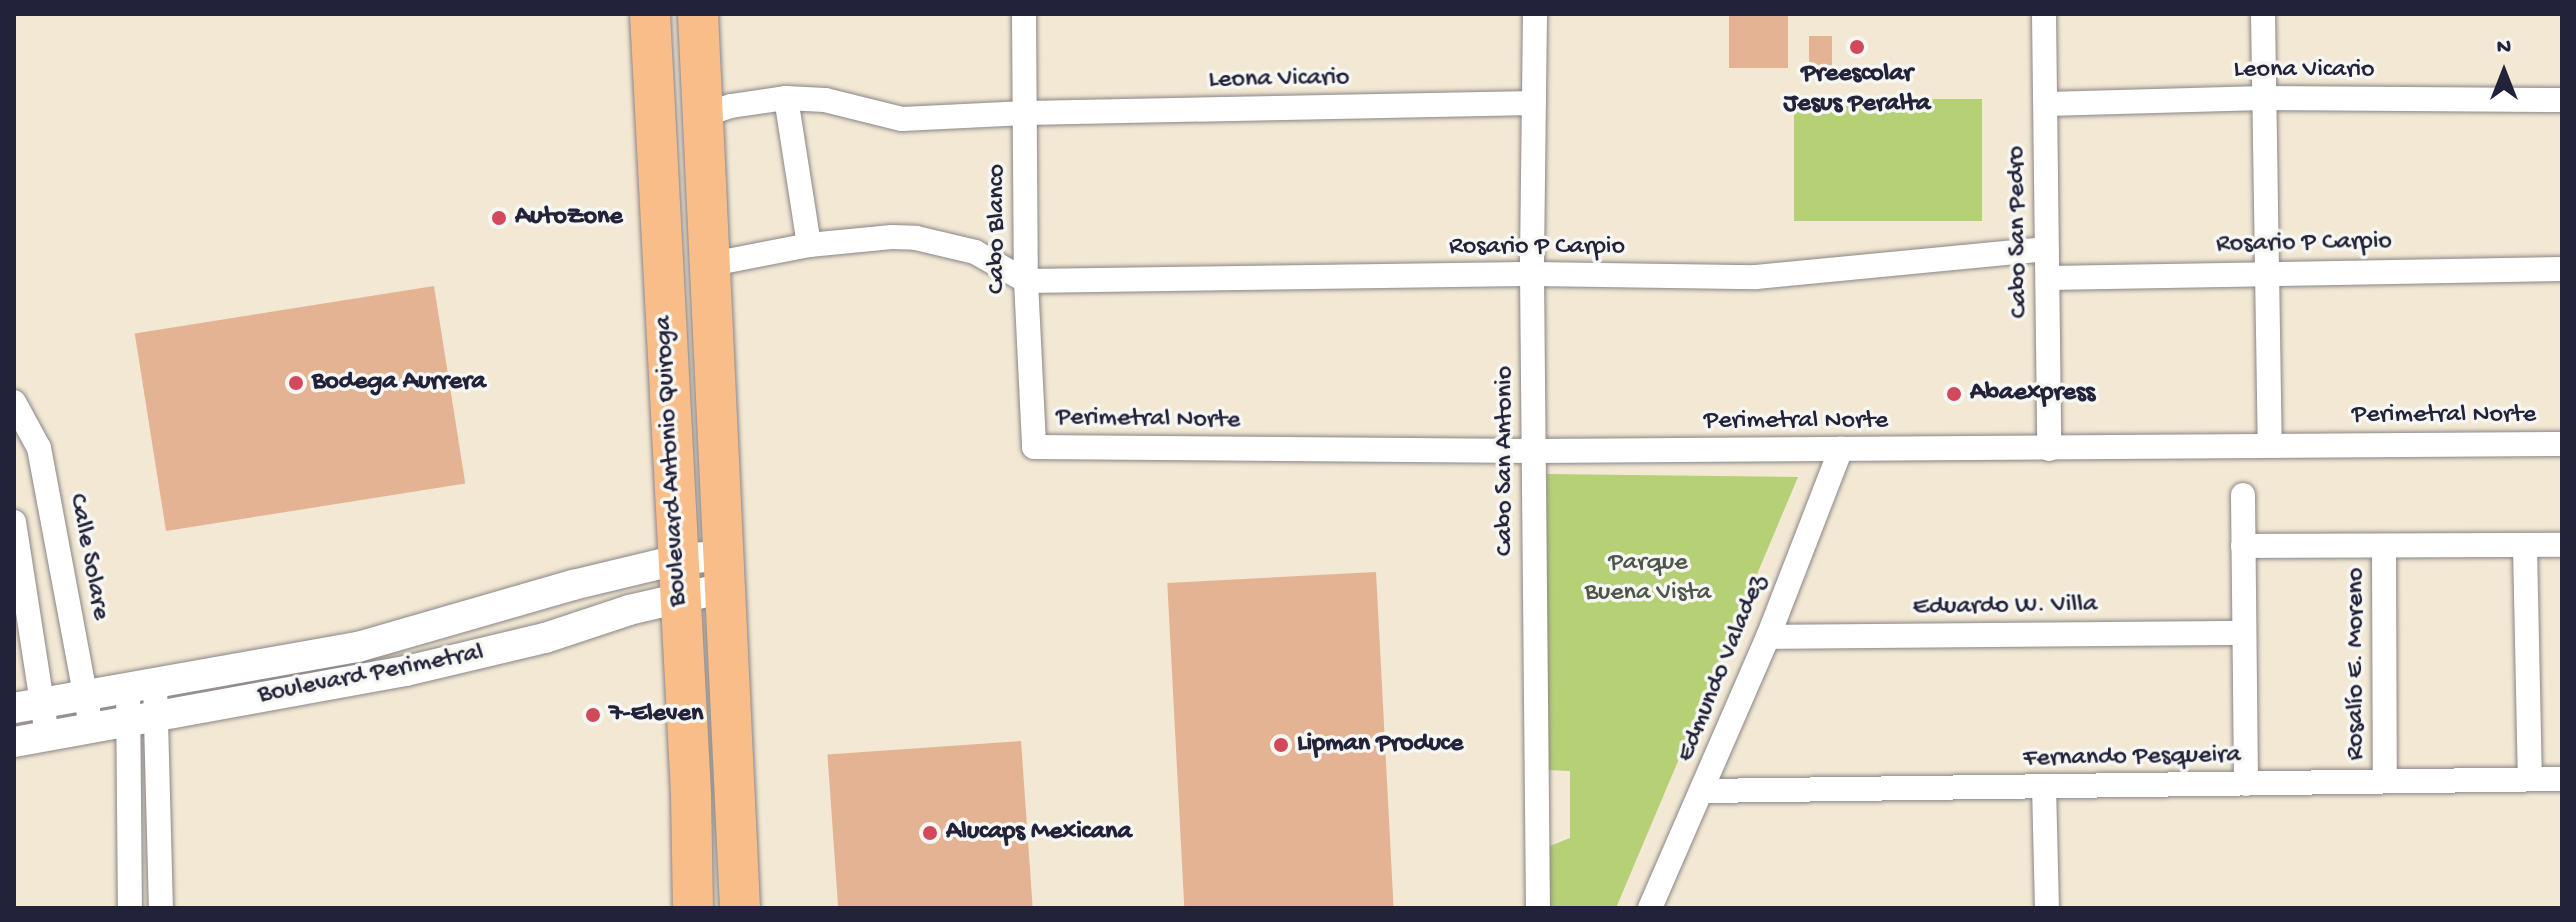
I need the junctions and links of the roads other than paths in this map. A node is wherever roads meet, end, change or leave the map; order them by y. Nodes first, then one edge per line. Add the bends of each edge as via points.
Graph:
1 (650, 14) edge
2 (698, 14) edge
3 (1024, 14) edge
4 (1535, 14) edge
5 (2044, 14) edge
6 (2263, 14) edge
7 (786, 98) junction
8 (2264, 98) junction
9 (2562, 100) edge
10 (1534, 103) junction
11 (2046, 104) junction
12 (1026, 113) junction
13 (703, 115) junction
14 (809, 245) junction
15 (2047, 249) junction
16 (712, 264) junction
17 (2562, 269) edge
18 (2269, 272) junction
19 (1532, 274) junction
20 (2048, 278) junction
21 (1026, 281) junction
22 (14, 402) edge
23 (22, 430) edge
24 (1031, 443) joint
25 (2562, 444) edge
26 (2270, 445) junction
27 (1841, 449) junction
28 (2049, 449) junction
29 (1535, 451) junction
30 (2243, 495) dead end
31 (14, 522) edge
32 (2562, 545) edge
33 (2243, 546) junction
34 (2525, 546) junction
35 (2384, 547) junction
36 (60, 559) junction
37 (21, 566) junction
38 (723, 571) junction
39 (678, 578) junction
40 (2242, 633) junction
41 (1768, 637) junction
42 (141, 685) junction
43 (85, 695) junction
44 (27, 706) edge
45 (157, 716) junction
46 (126, 721) junction
47 (91, 727) junction
48 (47, 736) junction
49 (14, 742) edge
50 (2530, 779) junction
51 (2562, 779) edge
52 (2385, 781) junction
53 (2246, 784) junction
54 (2044, 786) junction
55 (1703, 791) junction
56 (130, 908) edge
57 (161, 908) edge
58 (693, 908) edge
59 (740, 908) edge
60 (1538, 908) edge
61 (1650, 908) edge
62 (2047, 908) edge

1 - 39 main road, Boulevard Antonio Quiroga
2 - 13 main road, Boulevard Antonio Quiroga
3 - 12 street, Cabo Blanco
4 - 10 street, Cabo San Antonio
5 - 11 street, Cabo San Pedro
6 - 8 street
7 - 12 street, Leona Vicario via 825,100 902,119
7 - 13 street, Leona Vicario
7 - 14 street
8 - 9 street, Leona Vicario
8 - 11 street, Leona Vicario
8 - 18 street
10 - 12 street, Leona Vicario
10 - 19 street, Cabo San Antonio
11 - 15 street, Cabo San Pedro
12 - 21 street, Cabo Blanco
13 - 16 main road, Boulevard Antonio Quiroga
14 - 16 street
14 - 21 street via 916,238 975,252
15 - 19 street, Rosario P Carpio via 1787,276
15 - 20 street, Cabo San Pedro
16 - 38 main road, Boulevard Antonio Quiroga
17 - 18 street, Rosario P Carpio
18 - 20 street, Rosario P Carpio
18 - 26 street
19 - 21 street, Rosario P Carpio
19 - 29 street, Cabo San Antonio
20 - 28 street, Cabo San Pedro
21 - 24 street, Cabo Blanco
22 - 23 street, Calle Solare
23 - 36 street, Calle Solare via 39,448
24 - 29 street, Perimetral Norte
25 - 26 street, Perimetral Norte
26 - 28 street, Perimetral Norte
27 - 28 street, Perimetral Norte
27 - 29 street, Perimetral Norte
27 - 41 street, Edmundo Valadez
29 - 60 street, Cabo San Antonio
30 - 33 street
31 - 37 street
32 - 34 street
33 - 35 street
33 - 40 street
34 - 35 street
34 - 50 street
35 - 52 street, Rosalío E. Moreno
36 - 37 street
36 - 43 street, Calle Solare
37 - 44 street
38 - 39 street, Boulevard Perimetral
38 - 59 main road, Boulevard Antonio Quiroga
39 - 42 street, Boulevard Perimetral via 573,585 358,647
39 - 45 street, Boulevard Perimetral via 545,638 406,671
39 - 58 main road, Boulevard Antonio Quiroga
40 - 41 street, Eduardo W. Villa
40 - 53 street
41 - 55 street, Edmundo Valadez
42 - 43 street, Boulevard Perimetral
42 - 45 street
42 - 46 street
43 - 44 street, Boulevard Perimetral
43 - 47 street, Calle Solare
44 - 48 street
45 - 46 street, Boulevard Perimetral
45 - 57 street
46 - 47 street, Boulevard Perimetral
46 - 56 street
47 - 48 street, Boulevard Perimetral
48 - 49 street, Boulevard Perimetral
50 - 51 street, Fernando Pesqueira
50 - 52 street, Fernando Pesqueira
52 - 53 street, Fernando Pesqueira
53 - 54 street, Fernando Pesqueira
54 - 55 street, Fernando Pesqueira
54 - 62 street
55 - 61 street, Edmundo Valadez

